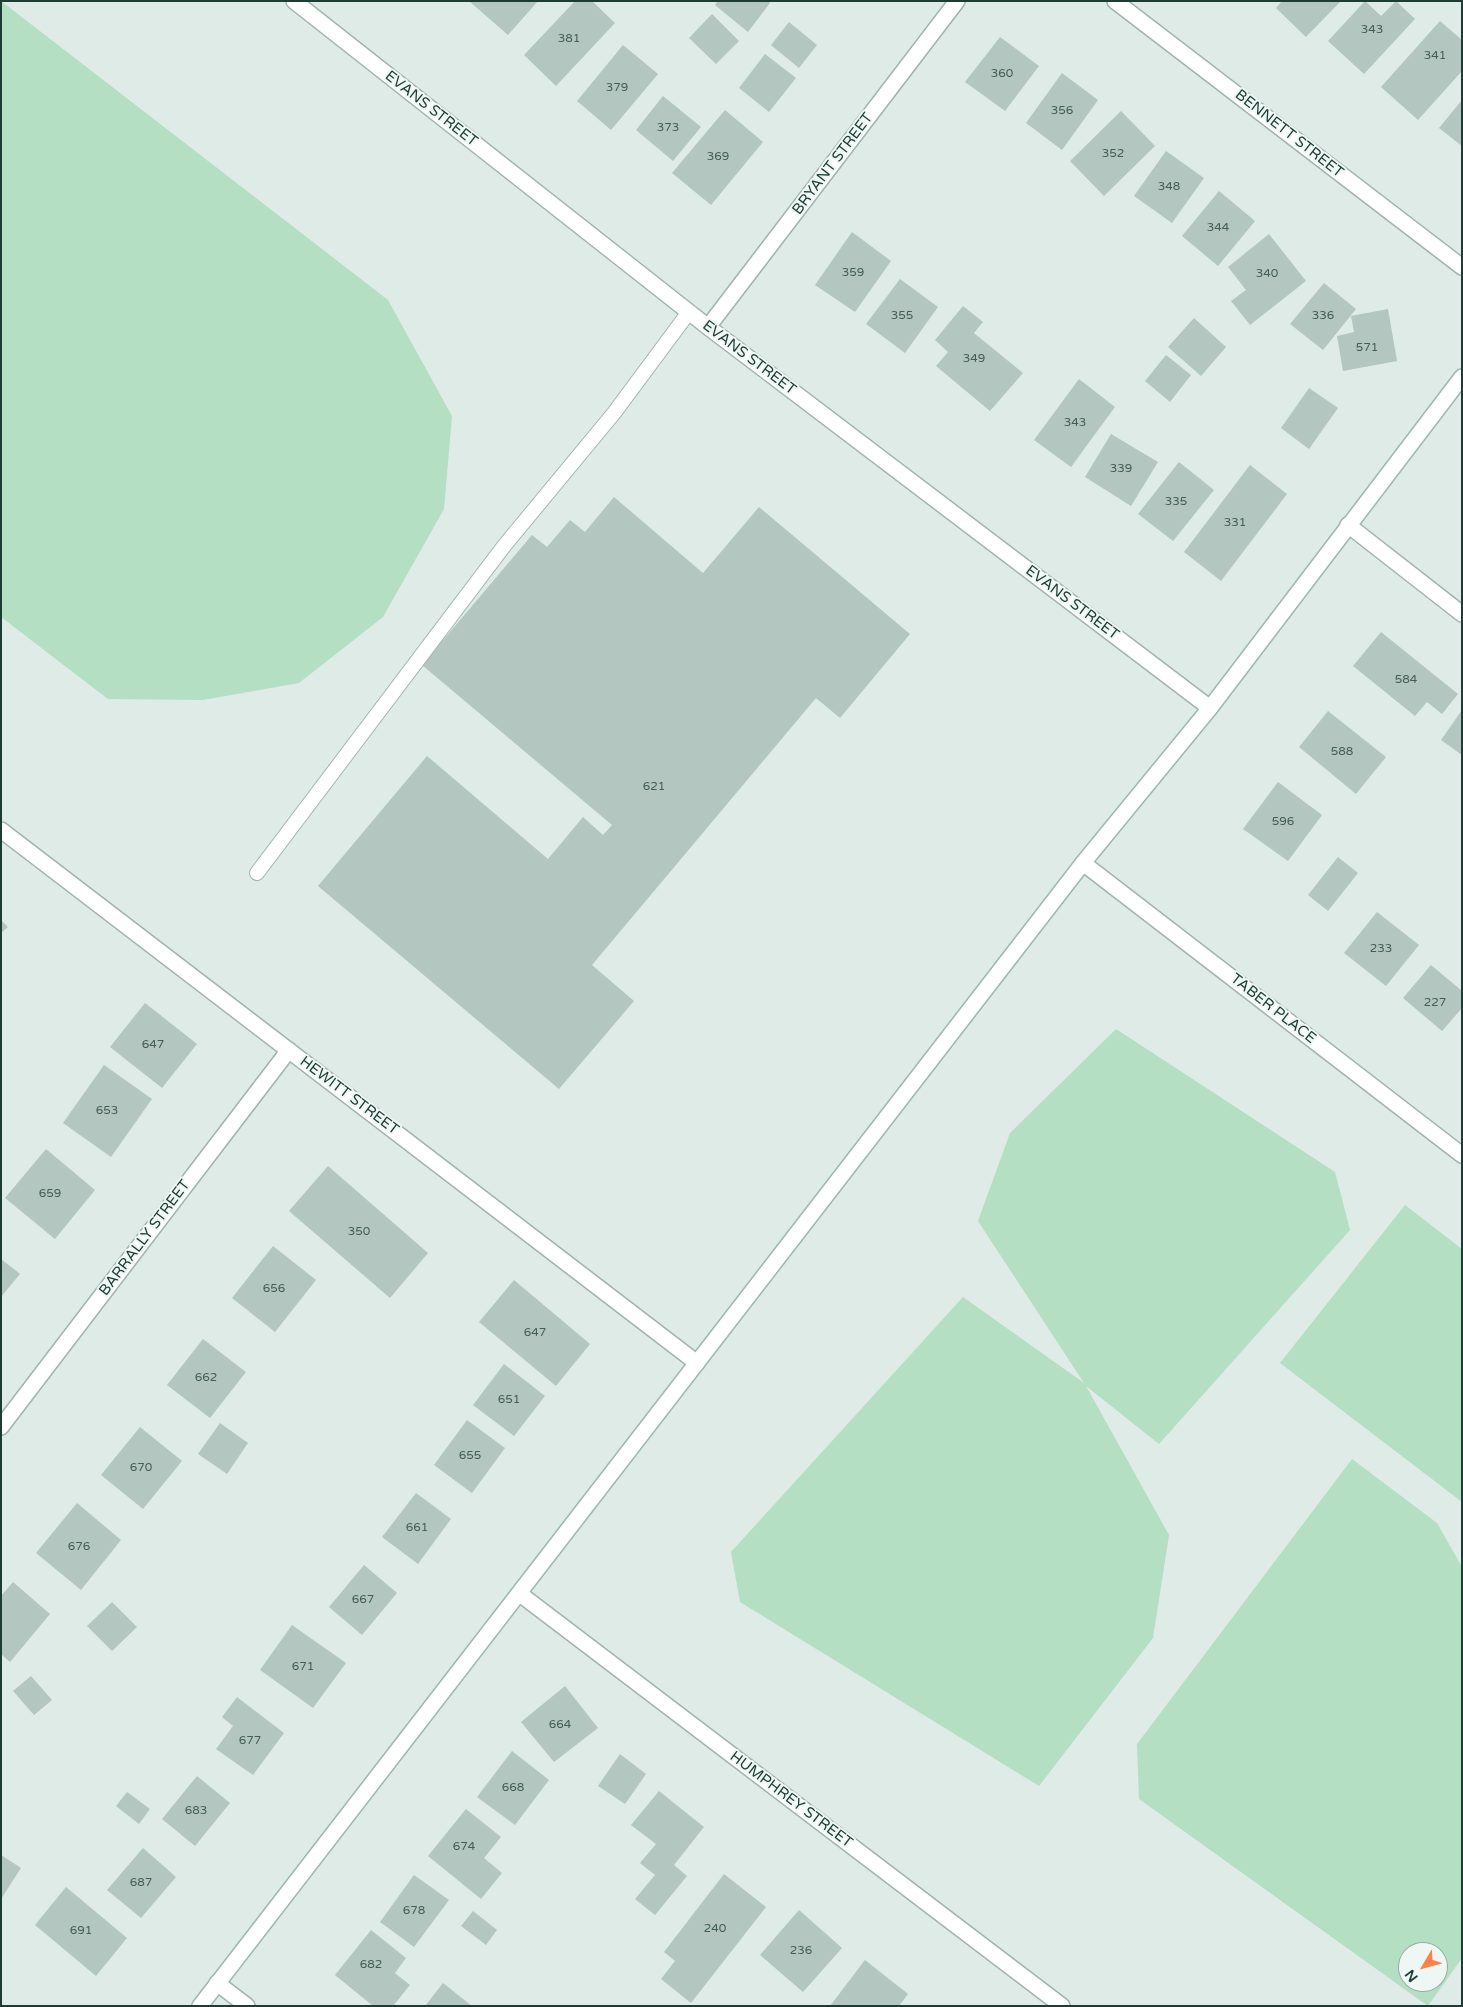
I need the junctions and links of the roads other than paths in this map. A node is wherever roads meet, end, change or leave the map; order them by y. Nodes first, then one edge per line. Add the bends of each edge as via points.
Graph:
1 (294, 1) edge
2 (957, 1) edge
3 (1115, 1) edge
4 (1462, 267) edge
5 (689, 312) junction
6 (708, 327) junction
7 (1462, 377) edge
8 (1348, 525) junction
9 (1462, 614) edge
10 (1210, 708) junction
11 (1, 830) edge
12 (1083, 864) junction
13 (257, 874) dead end
14 (289, 1050) junction
15 (1462, 1155) edge
16 (697, 1363) junction
17 (1, 1427) edge
18 (520, 1594) junction
19 (217, 1983) junction
20 (200, 2006) edge
21 (247, 2006) edge
22 (1062, 2006) edge

1 - 5 street, EVANS STREET
2 - 6 street, BRYANT STREET
3 - 4 street, BENNETT STREET
5 - 6 street, EVANS STREET
5 - 13 lane via 614,413 504,546
6 - 10 street, EVANS STREET
7 - 8 street
8 - 9 street
8 - 10 street
10 - 12 street
11 - 14 street, HEWITT STREET
12 - 15 street, TABER PLACE
12 - 16 street
14 - 16 street, HEWITT STREET
14 - 17 street, BARRALLY STREET
16 - 18 street
18 - 19 street
18 - 22 street, HUMPHREY STREET
19 - 20 street
19 - 21 street

